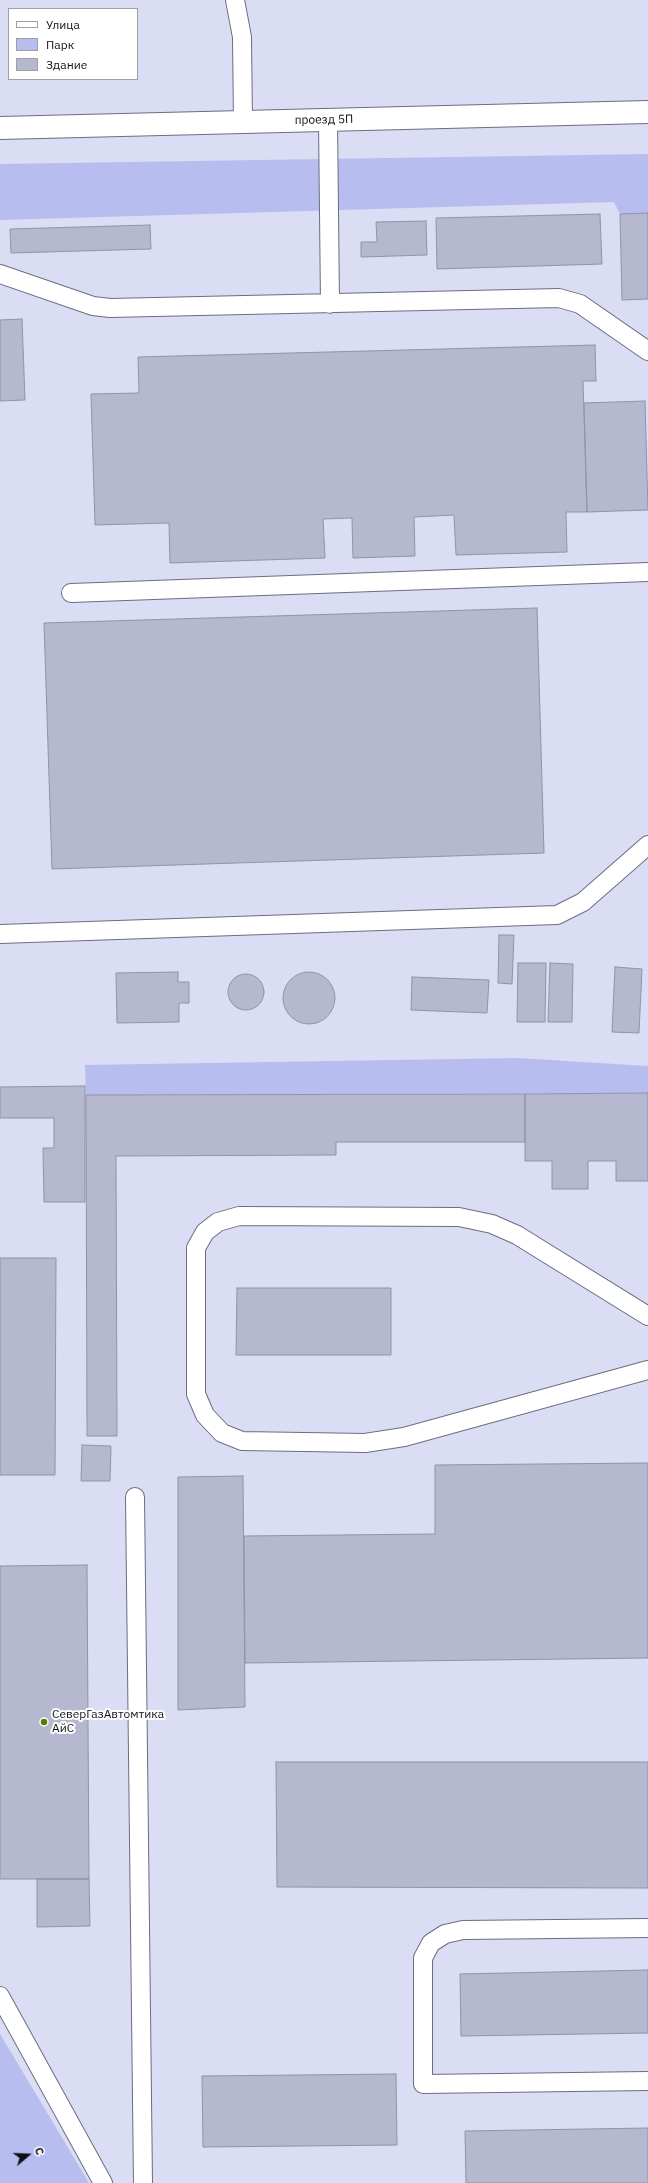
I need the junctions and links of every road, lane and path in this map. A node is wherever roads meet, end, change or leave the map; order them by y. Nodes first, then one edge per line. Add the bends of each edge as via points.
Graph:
1 (235, 0) edge
2 (648, 112) edge
3 (328, 120) junction
4 (243, 122) junction
5 (0, 128) edge
6 (0, 274) edge
7 (330, 304) junction
8 (648, 351) edge
9 (648, 572) edge
10 (71, 593) dead end
11 (648, 845) edge
12 (0, 934) edge
13 (648, 1316) edge
14 (648, 1370) edge
15 (135, 1497) dead end
16 (648, 1928) edge
17 (0, 1996) edge
18 (648, 2081) edge
19 (104, 2183) edge
20 (143, 2183) edge

1 - 4 lane via 242,37
2 - 3 street, проезд 5П
3 - 4 street, проезд 5П
3 - 7 lane
4 - 5 street, проезд 5П
6 - 7 lane via 93,306 110,308
7 - 8 lane via 559,298 580,304
9 - 10 lane
11 - 12 lane via 583,902 557,914
13 - 14 lane via 518,1235 492,1224 459,1217 239,1216 218,1222 205,1232 196,1248 196,1394 205,1415 222,1433 242,1441 365,1442 404,1437
15 - 20 lane
16 - 18 lane via 463,1930 445,1934 431,1943 423,1958 423,2084
17 - 19 lane

